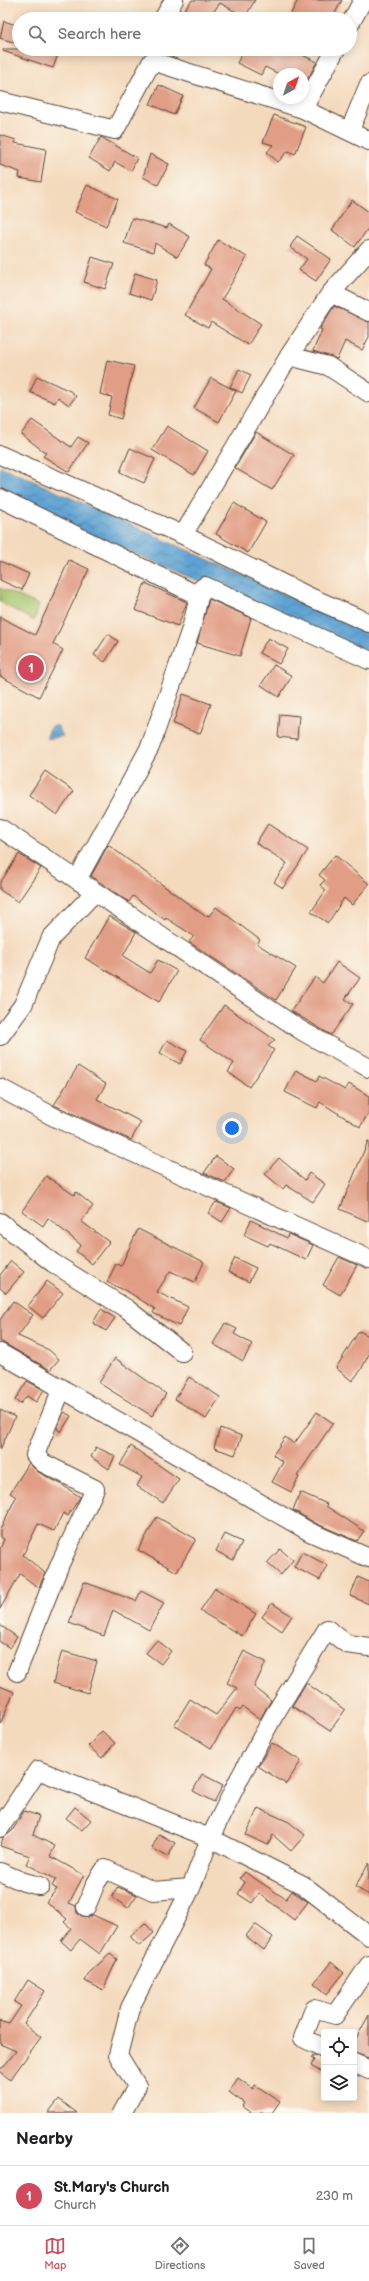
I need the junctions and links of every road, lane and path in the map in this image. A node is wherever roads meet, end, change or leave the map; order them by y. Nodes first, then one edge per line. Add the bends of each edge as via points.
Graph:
1 (174, 0) edge
2 (363, 0) edge
3 (166, 12) edge
4 (356, 12) edge
5 (152, 56) edge
6 (156, 56) edge
7 (332, 56) edge
8 (369, 84) edge
9 (0, 101) edge
10 (303, 110) junction
11 (350, 130) junction
12 (369, 141) edge
13 (369, 250) edge
14 (331, 293) junction
15 (369, 312) edge
16 (289, 356) junction
17 (369, 393) edge
18 (0, 455) edge
19 (0, 498) edge
20 (183, 535) junction
21 (199, 596) junction
22 (369, 623) edge
23 (369, 660) edge
24 (0, 828) edge
25 (77, 880) junction
26 (95, 892) junction
27 (0, 1036) edge
28 (369, 1068) edge
29 (0, 1088) edge
30 (0, 1222) edge
31 (369, 1259) edge
32 (182, 1352) dead end
33 (0, 1353) edge
34 (62, 1388) junction
35 (369, 1558) edge
36 (369, 1647) edge
37 (17, 1672) dead end
38 (0, 1828) edge
39 (210, 1838) junction
40 (0, 1872) edge
41 (40, 1886) dead end
42 (191, 1888) junction
43 (86, 1907) dead end
44 (369, 1936) edge
45 (369, 1965) edge
46 (321, 2047) edge
47 (357, 2064) edge
48 (369, 2070) edge
49 (122, 2113) edge

1 - 3 street
2 - 4 street
5 - 9 street via 115,130
6 - 10 street
7 - 10 street
8 - 11 street
10 - 11 street
11 - 12 street
13 - 14 street
14 - 15 street
14 - 16 street
16 - 17 street via 328,366
16 - 20 street
18 - 20 street
19 - 21 street
20 - 22 street
21 - 23 street via 205,586
21 - 25 street via 191,629 150,747
24 - 25 street
25 - 26 street
26 - 27 street via 51,938 23,1005
26 - 28 street via 302,1031
29 - 31 street via 56,1118
30 - 32 street via 53,1263 127,1309
33 - 34 street
34 - 35 street via 310,1532
34 - 37 street via 35,1455 43,1463 95,1489 60,1564
36 - 39 street via 347,1644 327,1629 270,1724
38 - 39 street via 38,1770
39 - 42 street
39 - 44 street via 302,1885
40 - 41 street
42 - 43 street via 153,1891 105,1868
42 - 49 street via 130,2008 118,2055 137,2086
45 - 46 street via 335,2015 314,2010 303,2038
47 - 48 street

